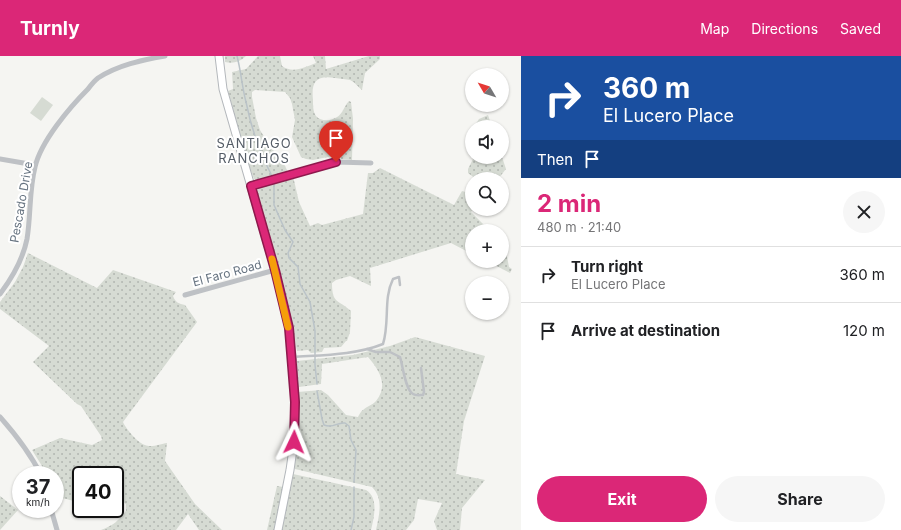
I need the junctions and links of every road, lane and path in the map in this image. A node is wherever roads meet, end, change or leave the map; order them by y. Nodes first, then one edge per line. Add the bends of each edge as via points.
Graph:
1 (164, 56) edge
2 (219, 56) edge
3 (0, 159) edge
4 (371, 163) dead end
5 (35, 166) junction
6 (251, 186) junction
7 (275, 270) junction
8 (400, 285) dead end
9 (0, 294) edge
10 (184, 295) dead end
11 (367, 349) junction
12 (292, 358) junction
13 (421, 368) dead end
14 (0, 418) edge
15 (36, 466) edge
16 (54, 518) edge
17 (57, 530) edge
18 (278, 530) edge

1 - 5 street, Pescado Drive via 121,67 98,78 60,121
2 - 6 street via 223,89
3 - 5 street
4 - 6 street via 336,162
5 - 9 street, Pescado Drive via 27,240 11,280
6 - 7 street
7 - 10 street, El Faro Road
7 - 12 street via 289,328
8 - 11 lane via 399,277 393,279 388,288 383,344
11 - 12 lane
11 - 13 lane via 390,352 400,357 407,384 416,395 424,392
12 - 18 street via 294,442
14 - 15 street via 17,436
16 - 17 street

